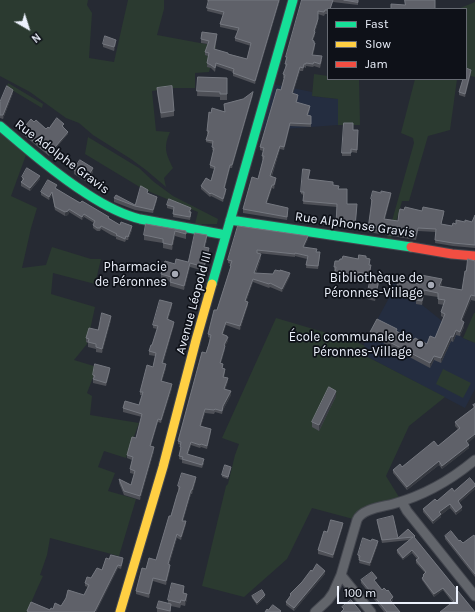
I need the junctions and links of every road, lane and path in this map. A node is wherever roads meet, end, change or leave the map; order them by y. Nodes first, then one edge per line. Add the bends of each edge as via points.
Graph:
1 (293, 0) edge
2 (0, 126) edge
3 (230, 220) junction
4 (226, 236) junction
5 (475, 256) edge
6 (474, 464) edge
7 (402, 502) junction
8 (340, 575) junction
9 (475, 596) edge
10 (120, 612) edge
11 (315, 612) edge
12 (371, 612) edge

1 - 3 main road, Avenue Léopold III
2 - 4 main road, Rue Adolphe Gravis via 78,189 116,212 128,217
3 - 4 main road, Avenue Léopold III
3 - 5 main road, Rue Alphonse Gravis
4 - 10 main road, Avenue Léopold III
6 - 7 street via 434,488
7 - 8 street via 359,516
7 - 9 street
8 - 11 street via 331,597
8 - 12 street

